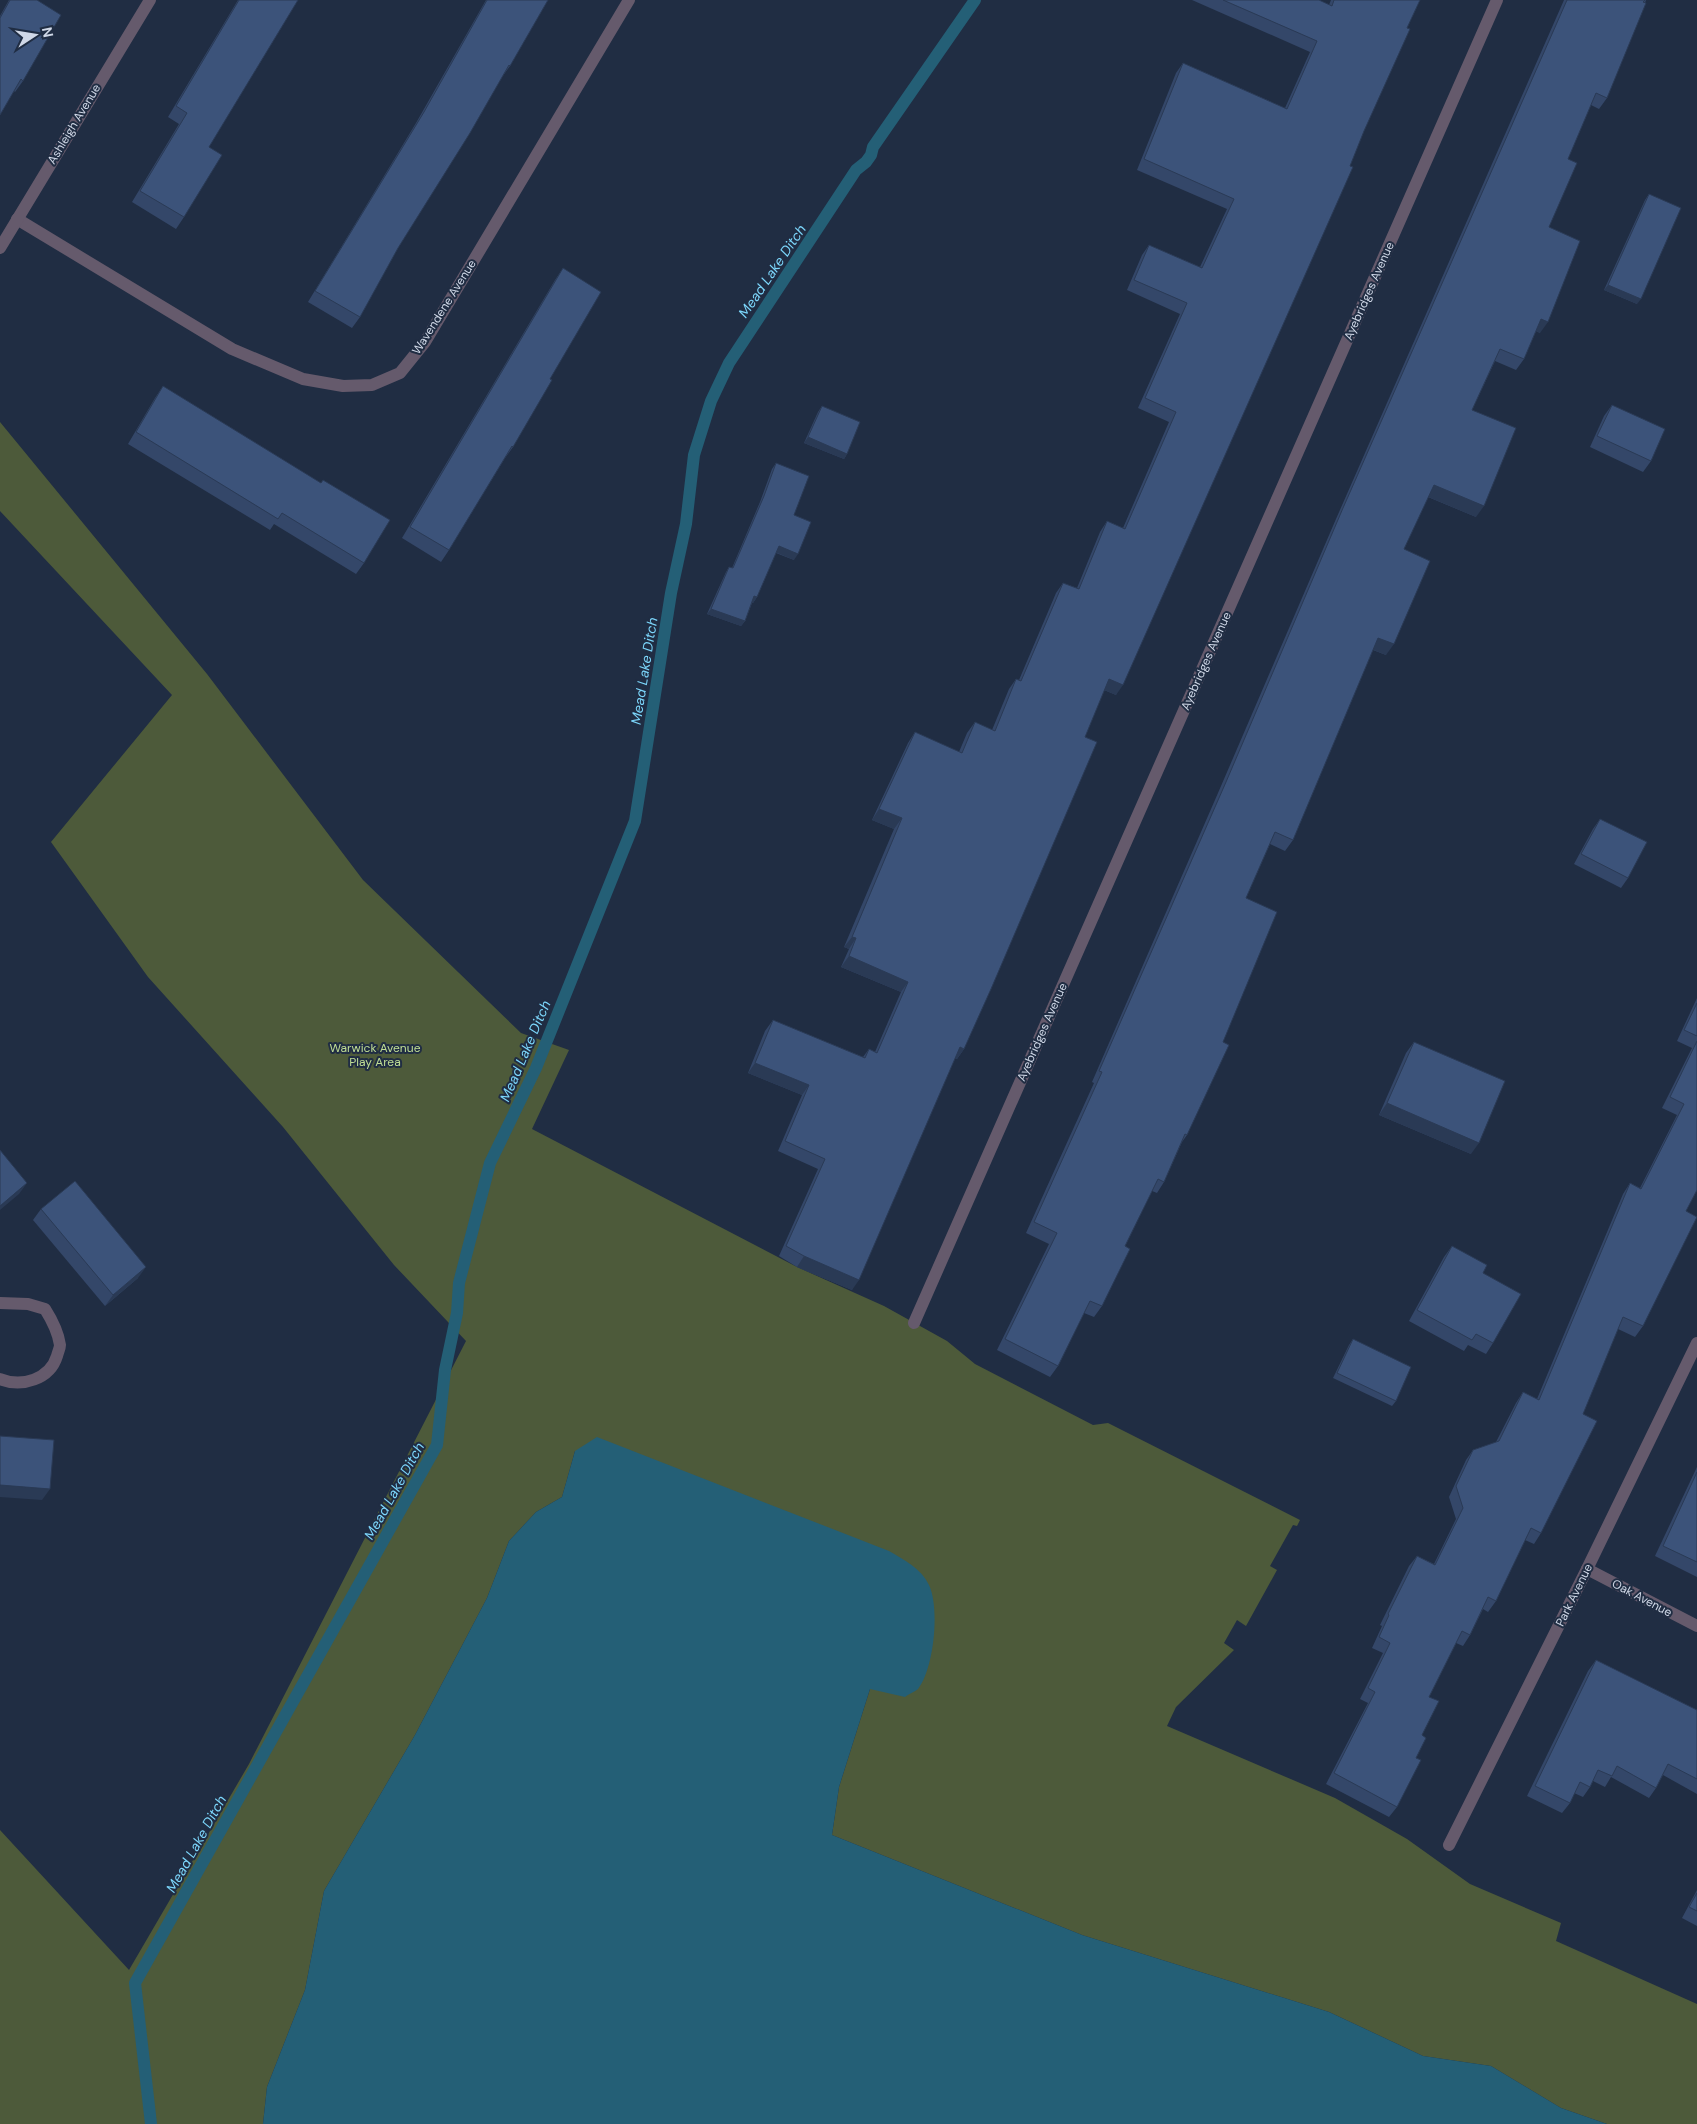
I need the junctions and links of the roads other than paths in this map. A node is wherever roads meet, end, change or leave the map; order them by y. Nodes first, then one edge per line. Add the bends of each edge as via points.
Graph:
1 (150, 0) edge
2 (629, 0) edge
3 (1497, 0) edge
4 (17, 219) junction
5 (0, 248) edge
6 (0, 1304) edge
7 (914, 1323) dead end
8 (1697, 1343) edge
9 (0, 1379) edge
10 (1588, 1569) junction
11 (1697, 1626) edge
12 (1449, 1845) dead end

1 - 4 street, Ashleigh Avenue
2 - 4 street, Wavendene Avenue via 425,342 400,373 372,385 343,386 303,379 232,349
3 - 7 street, Ayebridges Avenue
4 - 5 street, Ashleigh Avenue
6 - 9 street via 28,1304 45,1309 55,1326 60,1346 47,1374 24,1383
8 - 10 street, Park Avenue
10 - 11 street, Oak Avenue
10 - 12 street, Park Avenue

